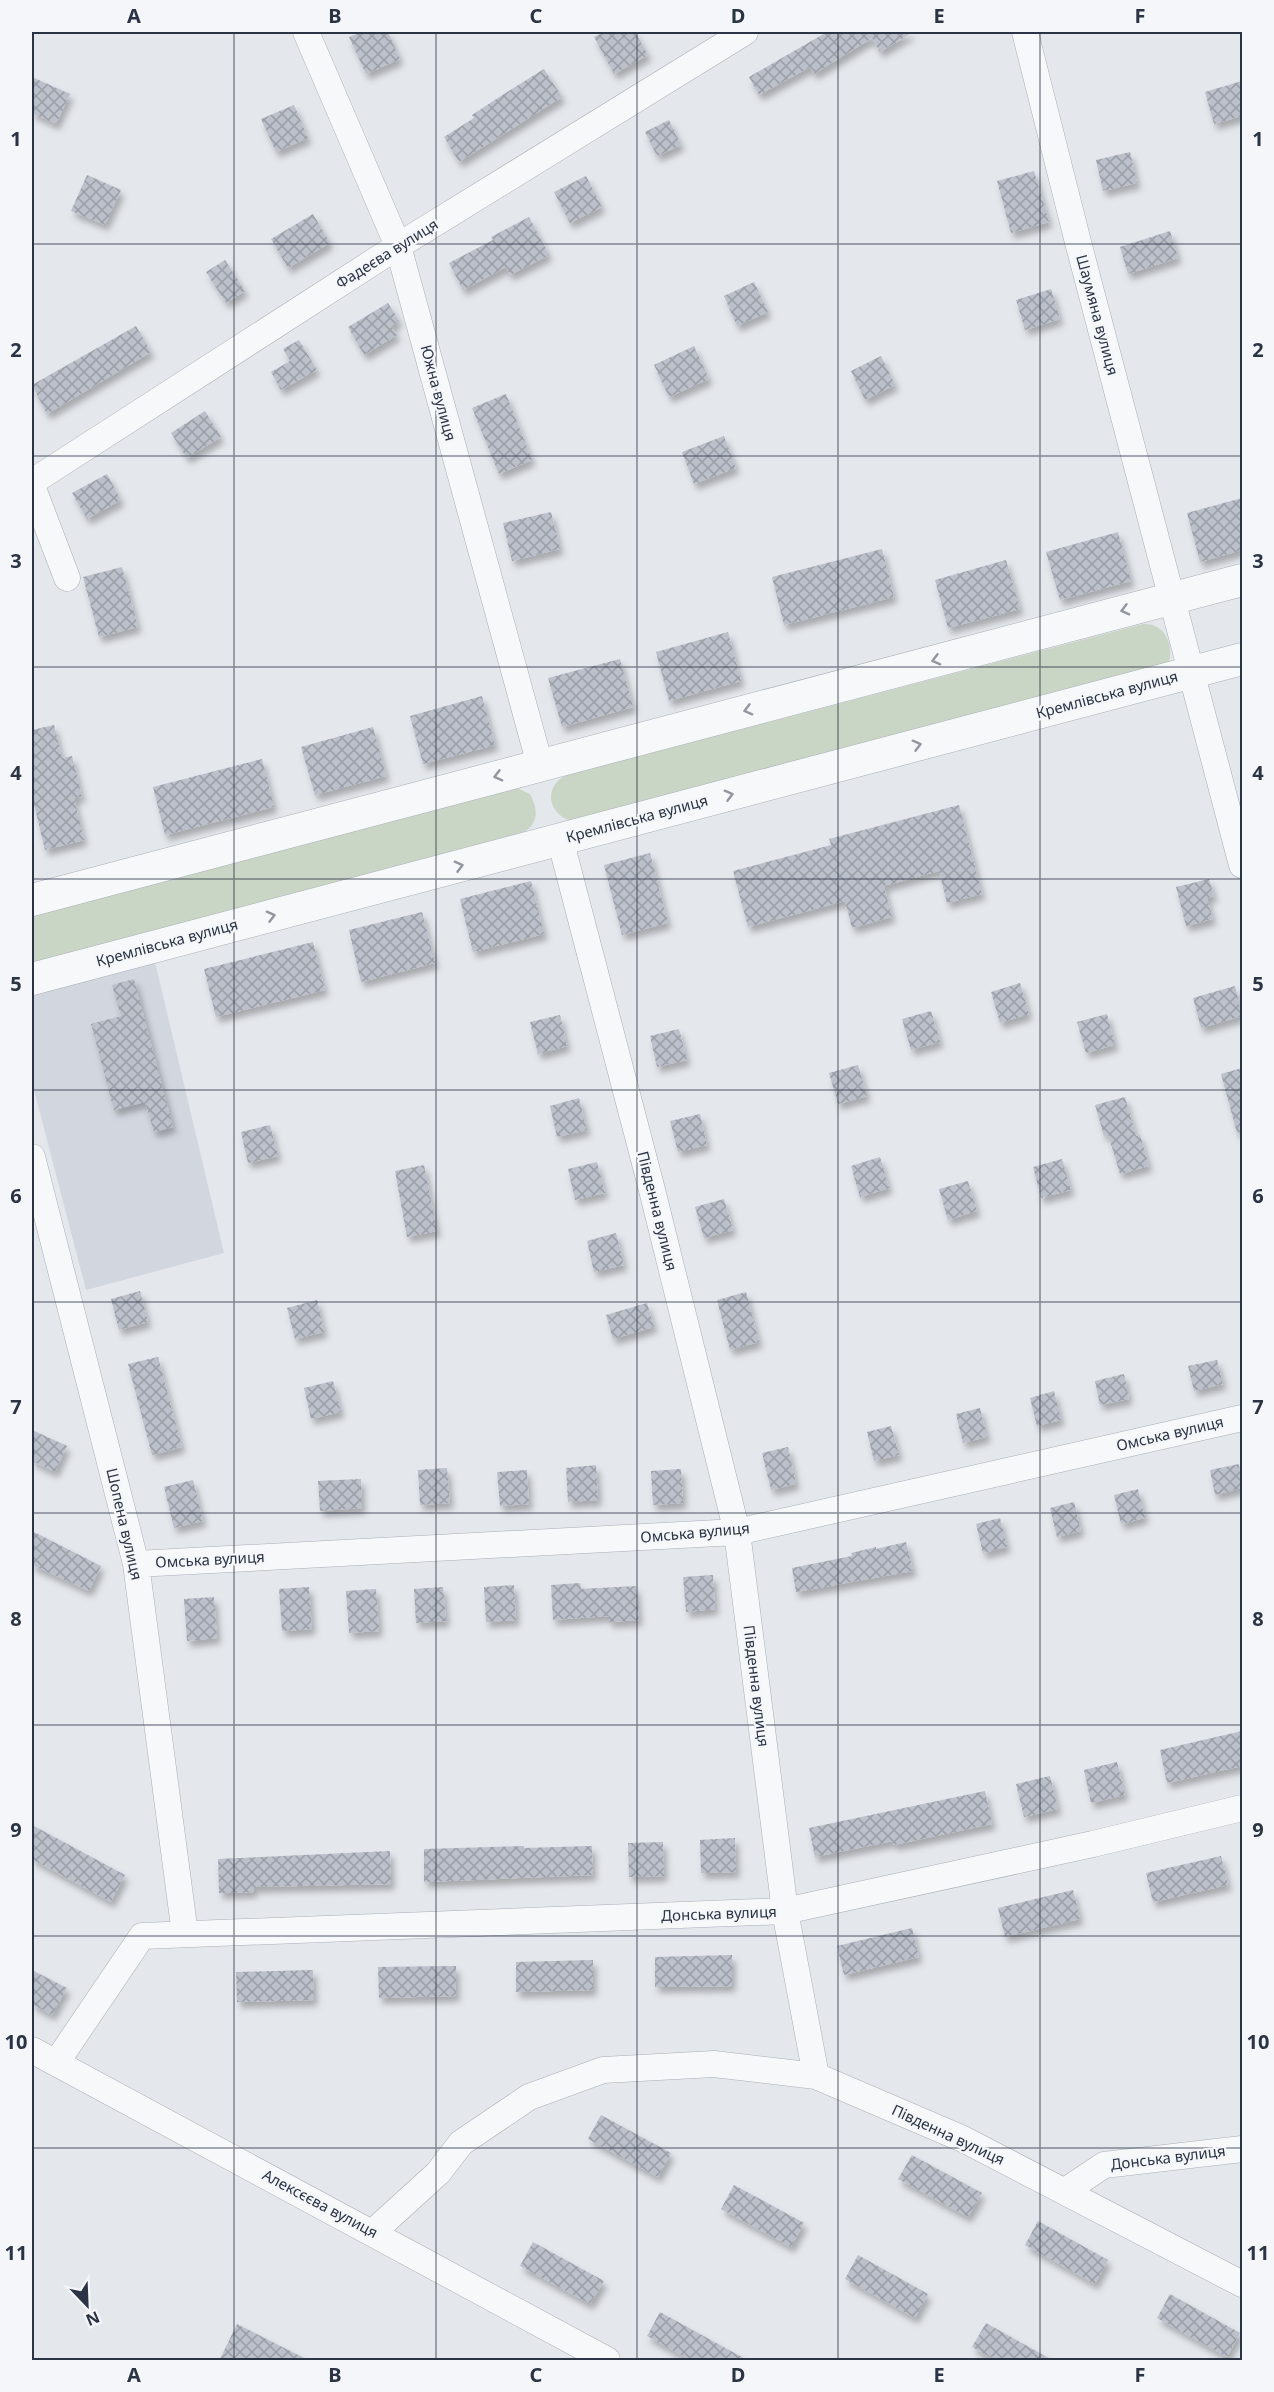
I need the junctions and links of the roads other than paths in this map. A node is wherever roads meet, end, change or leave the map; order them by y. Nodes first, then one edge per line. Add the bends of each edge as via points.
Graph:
1 (306, 32) edge
2 (745, 32) edge
3 (1025, 32) edge
4 (398, 246) junction
5 (32, 484) edge
6 (67, 578) dead end
7 (1242, 580) edge
8 (1172, 598) junction
9 (1242, 659) edge
10 (1191, 673) junction
11 (540, 765) junction
12 (560, 839) junction
13 (1242, 865) edge
14 (32, 900) edge
15 (32, 979) edge
16 (32, 1157) edge
17 (1242, 1418) edge
18 (737, 1532) junction
19 (136, 1564) junction
20 (1242, 1808) edge
21 (785, 1911) junction
22 (185, 1934) junction
23 (32, 2050) edge
24 (56, 2063) junction
25 (816, 2076) junction
26 (1242, 2149) edge
27 (1065, 2191) junction
28 (372, 2233) junction
29 (1242, 2283) edge
30 (607, 2361) edge

1 - 4 street, Южна вулиця
2 - 4 street, Фадеєва вулиця
3 - 8 street, Шаумяна вулиця
4 - 5 street, Фадеєва вулиця
4 - 11 street, Южна вулиця
5 - 6 street
7 - 8 street
8 - 10 street, Шаумяна вулиця
8 -> 11 street
9 - 10 street, Кремлівська вулиця
12 -> 10 street, Кремлівська вулиця
10 - 13 street
11 -> 14 street
15 -> 12 street, Кремлівська вулиця
12 - 18 street, Південна вулиця
16 - 19 street, Шопена вулиця
17 - 18 street, Омська вулиця
18 - 19 street, Омська вулиця
18 - 21 street, Південна вулиця
19 - 22 street, Шопена вулиця
20 - 21 street, Донська вулиця
21 - 22 street, Донська вулиця
21 - 25 street, Південна вулиця
22 - 24 street, Донська вулиця via 142,1936
23 - 24 street, Алексєєва вулиця
24 - 28 street, Алексєєва вулиця
25 - 27 street, Південна вулиця via 963,2139
25 - 28 street via 714,2064 603,2070 529,2097 461,2143 438,2173
26 - 27 street, Донська вулиця via 1104,2165
27 - 29 street, Південна вулиця
28 - 30 street, Алексєєва вулиця

